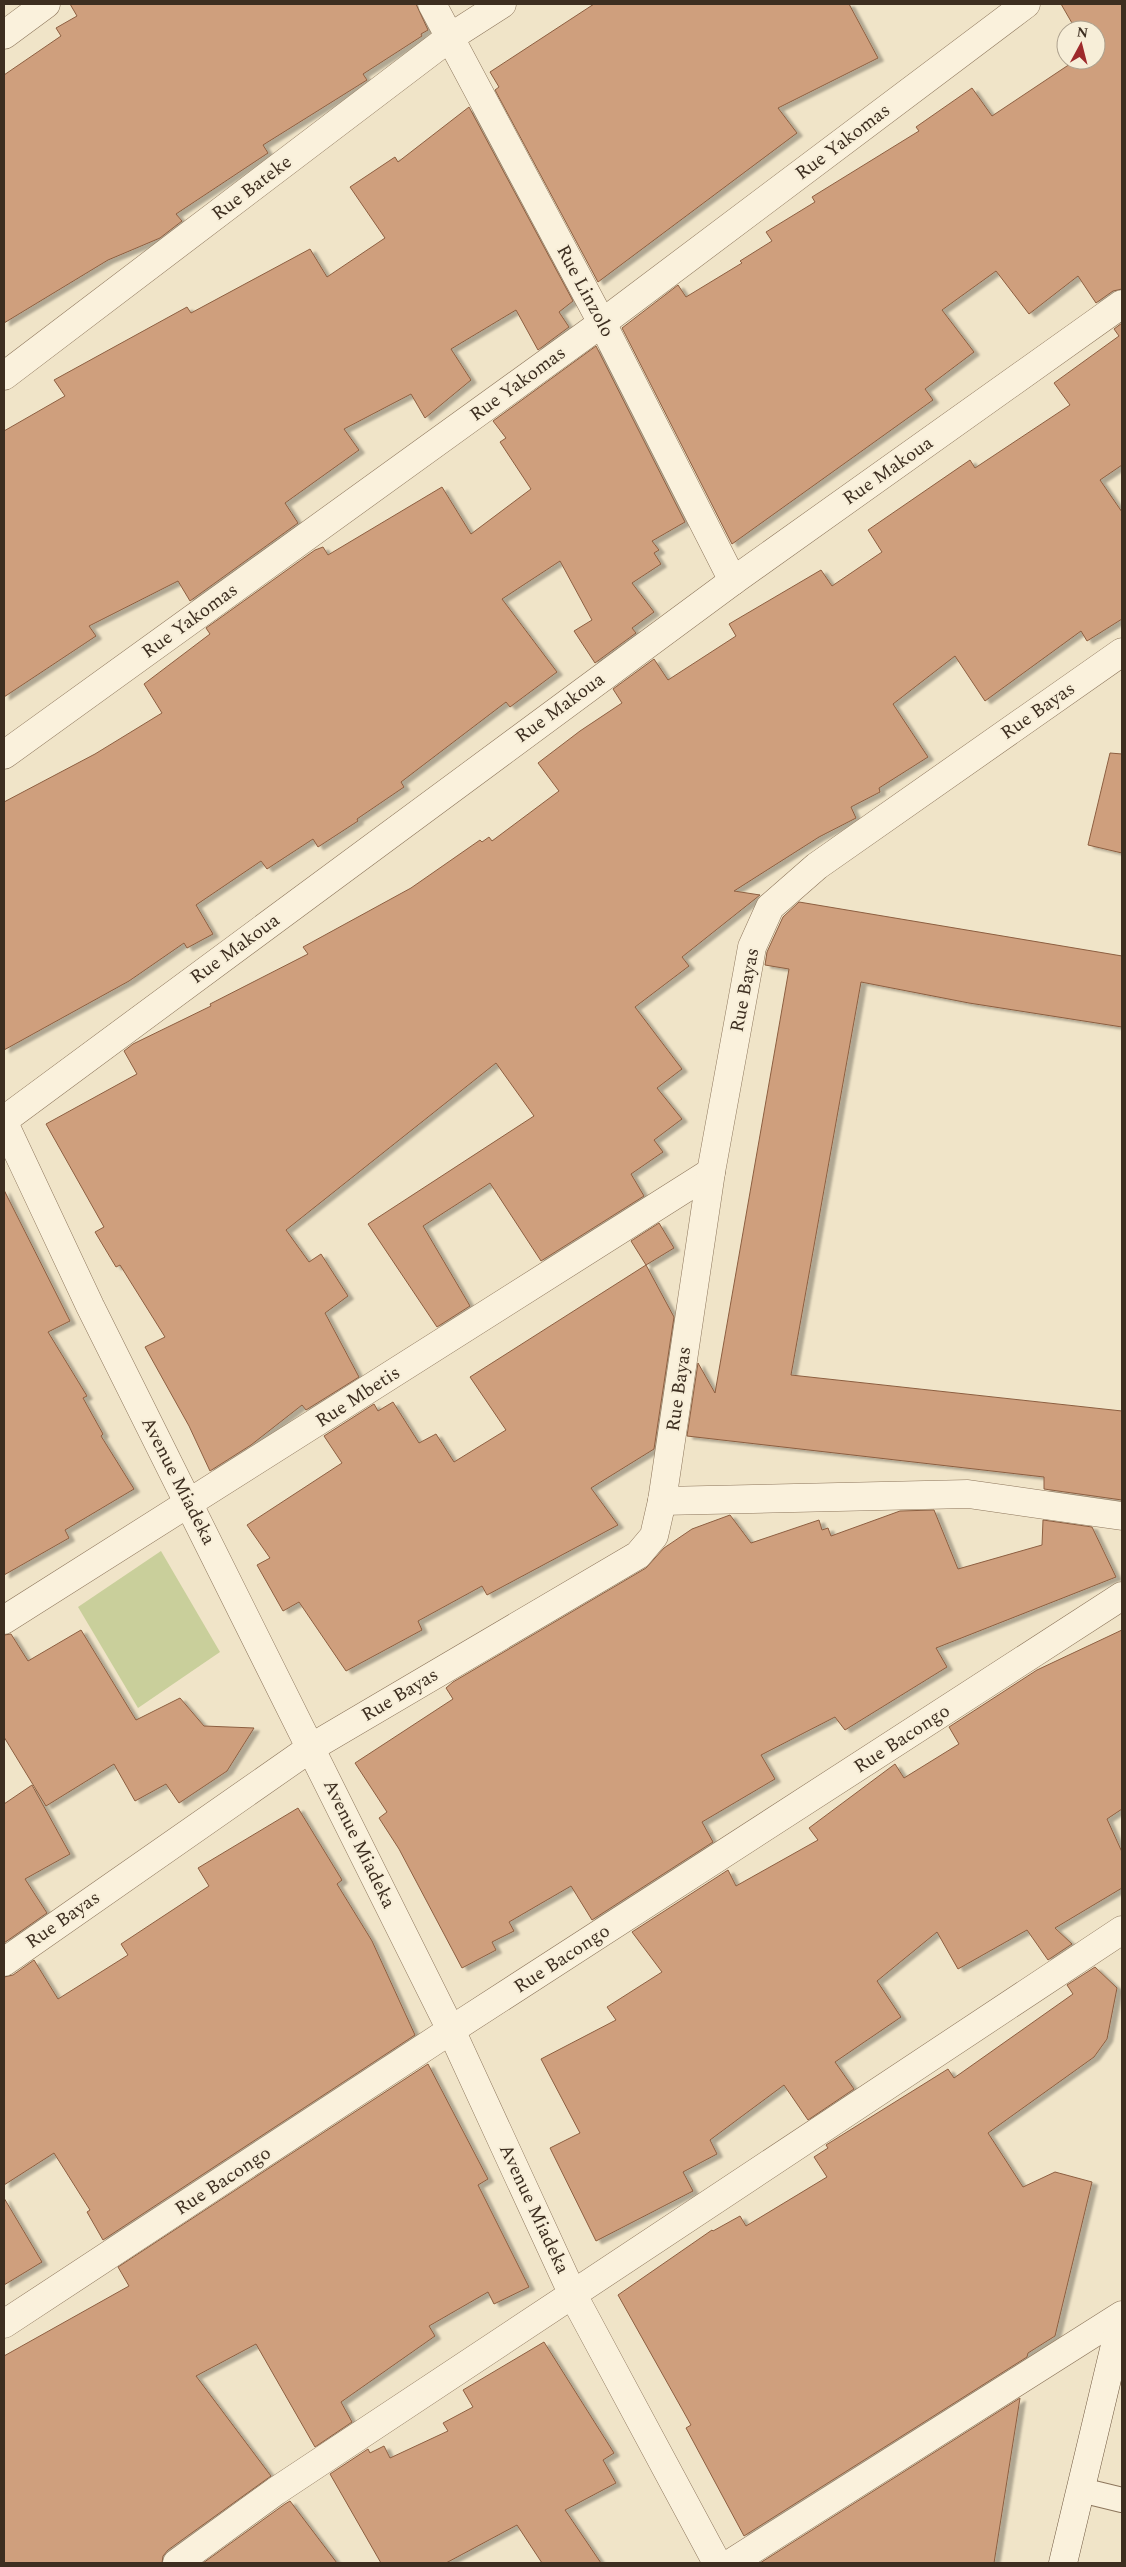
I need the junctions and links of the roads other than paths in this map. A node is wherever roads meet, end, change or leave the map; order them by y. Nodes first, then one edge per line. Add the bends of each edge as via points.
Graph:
1 (46, 4) edge
2 (432, 4) edge
3 (502, 4) edge
4 (1026, 4) edge
5 (4, 35) edge
6 (449, 38) junction
7 (1122, 304) edge
8 (602, 323) junction
9 (4, 376) edge
10 (733, 581) junction
11 (1122, 652) edge
12 (4, 755) edge
13 (4, 1121) edge
14 (711, 1172) junction
15 (662, 1501) junction
16 (190, 1504) junction
17 (1122, 1516) edge
18 (1122, 1596) edge
19 (4, 1620) edge
20 (312, 1747) junction
21 (1122, 1930) edge
22 (4, 1962) edge
23 (451, 2030) junction
24 (573, 2295) junction
25 (1122, 2316) edge
26 (4, 2324) edge
27 (1081, 2490) junction
28 (1122, 2500) edge
29 (176, 2563) edge
30 (717, 2563) edge
31 (731, 2563) edge
32 (1063, 2563) edge

1 - 5 street
2 - 6 street, Rue Linzolo
3 - 6 street, Rue Bateke
4 - 8 street, Rue Yakomas
6 - 8 street, Rue Linzolo
6 - 9 street, Rue Bateke
7 - 10 street, Rue Makoua
8 - 10 street, Rue Linzolo
8 - 12 street, Rue Yakomas
10 - 13 street, Rue Makoua
11 - 14 street, Rue Bayas via 817,866 770,907 752,947
13 - 16 street, Avenue Miadeka via 90,1306
14 - 15 street, Rue Bayas
14 - 16 street, Rue Mbetis
15 - 17 street via 968,1494
15 - 20 street, Rue Bayas via 654,1536 638,1555
16 - 19 street, Rue Mbetis
16 - 20 street, Avenue Miadeka
18 - 23 street, Rue Bacongo
20 - 22 street, Rue Bayas
20 - 23 street, Avenue Miadeka
21 - 24 street
23 - 24 street, Avenue Miadeka
23 - 26 street, Rue Bacongo
24 - 29 street via 276,2491
24 - 30 street, Avenue Miadeka
25 - 27 street
25 - 31 street
27 - 28 lane
27 - 32 street

